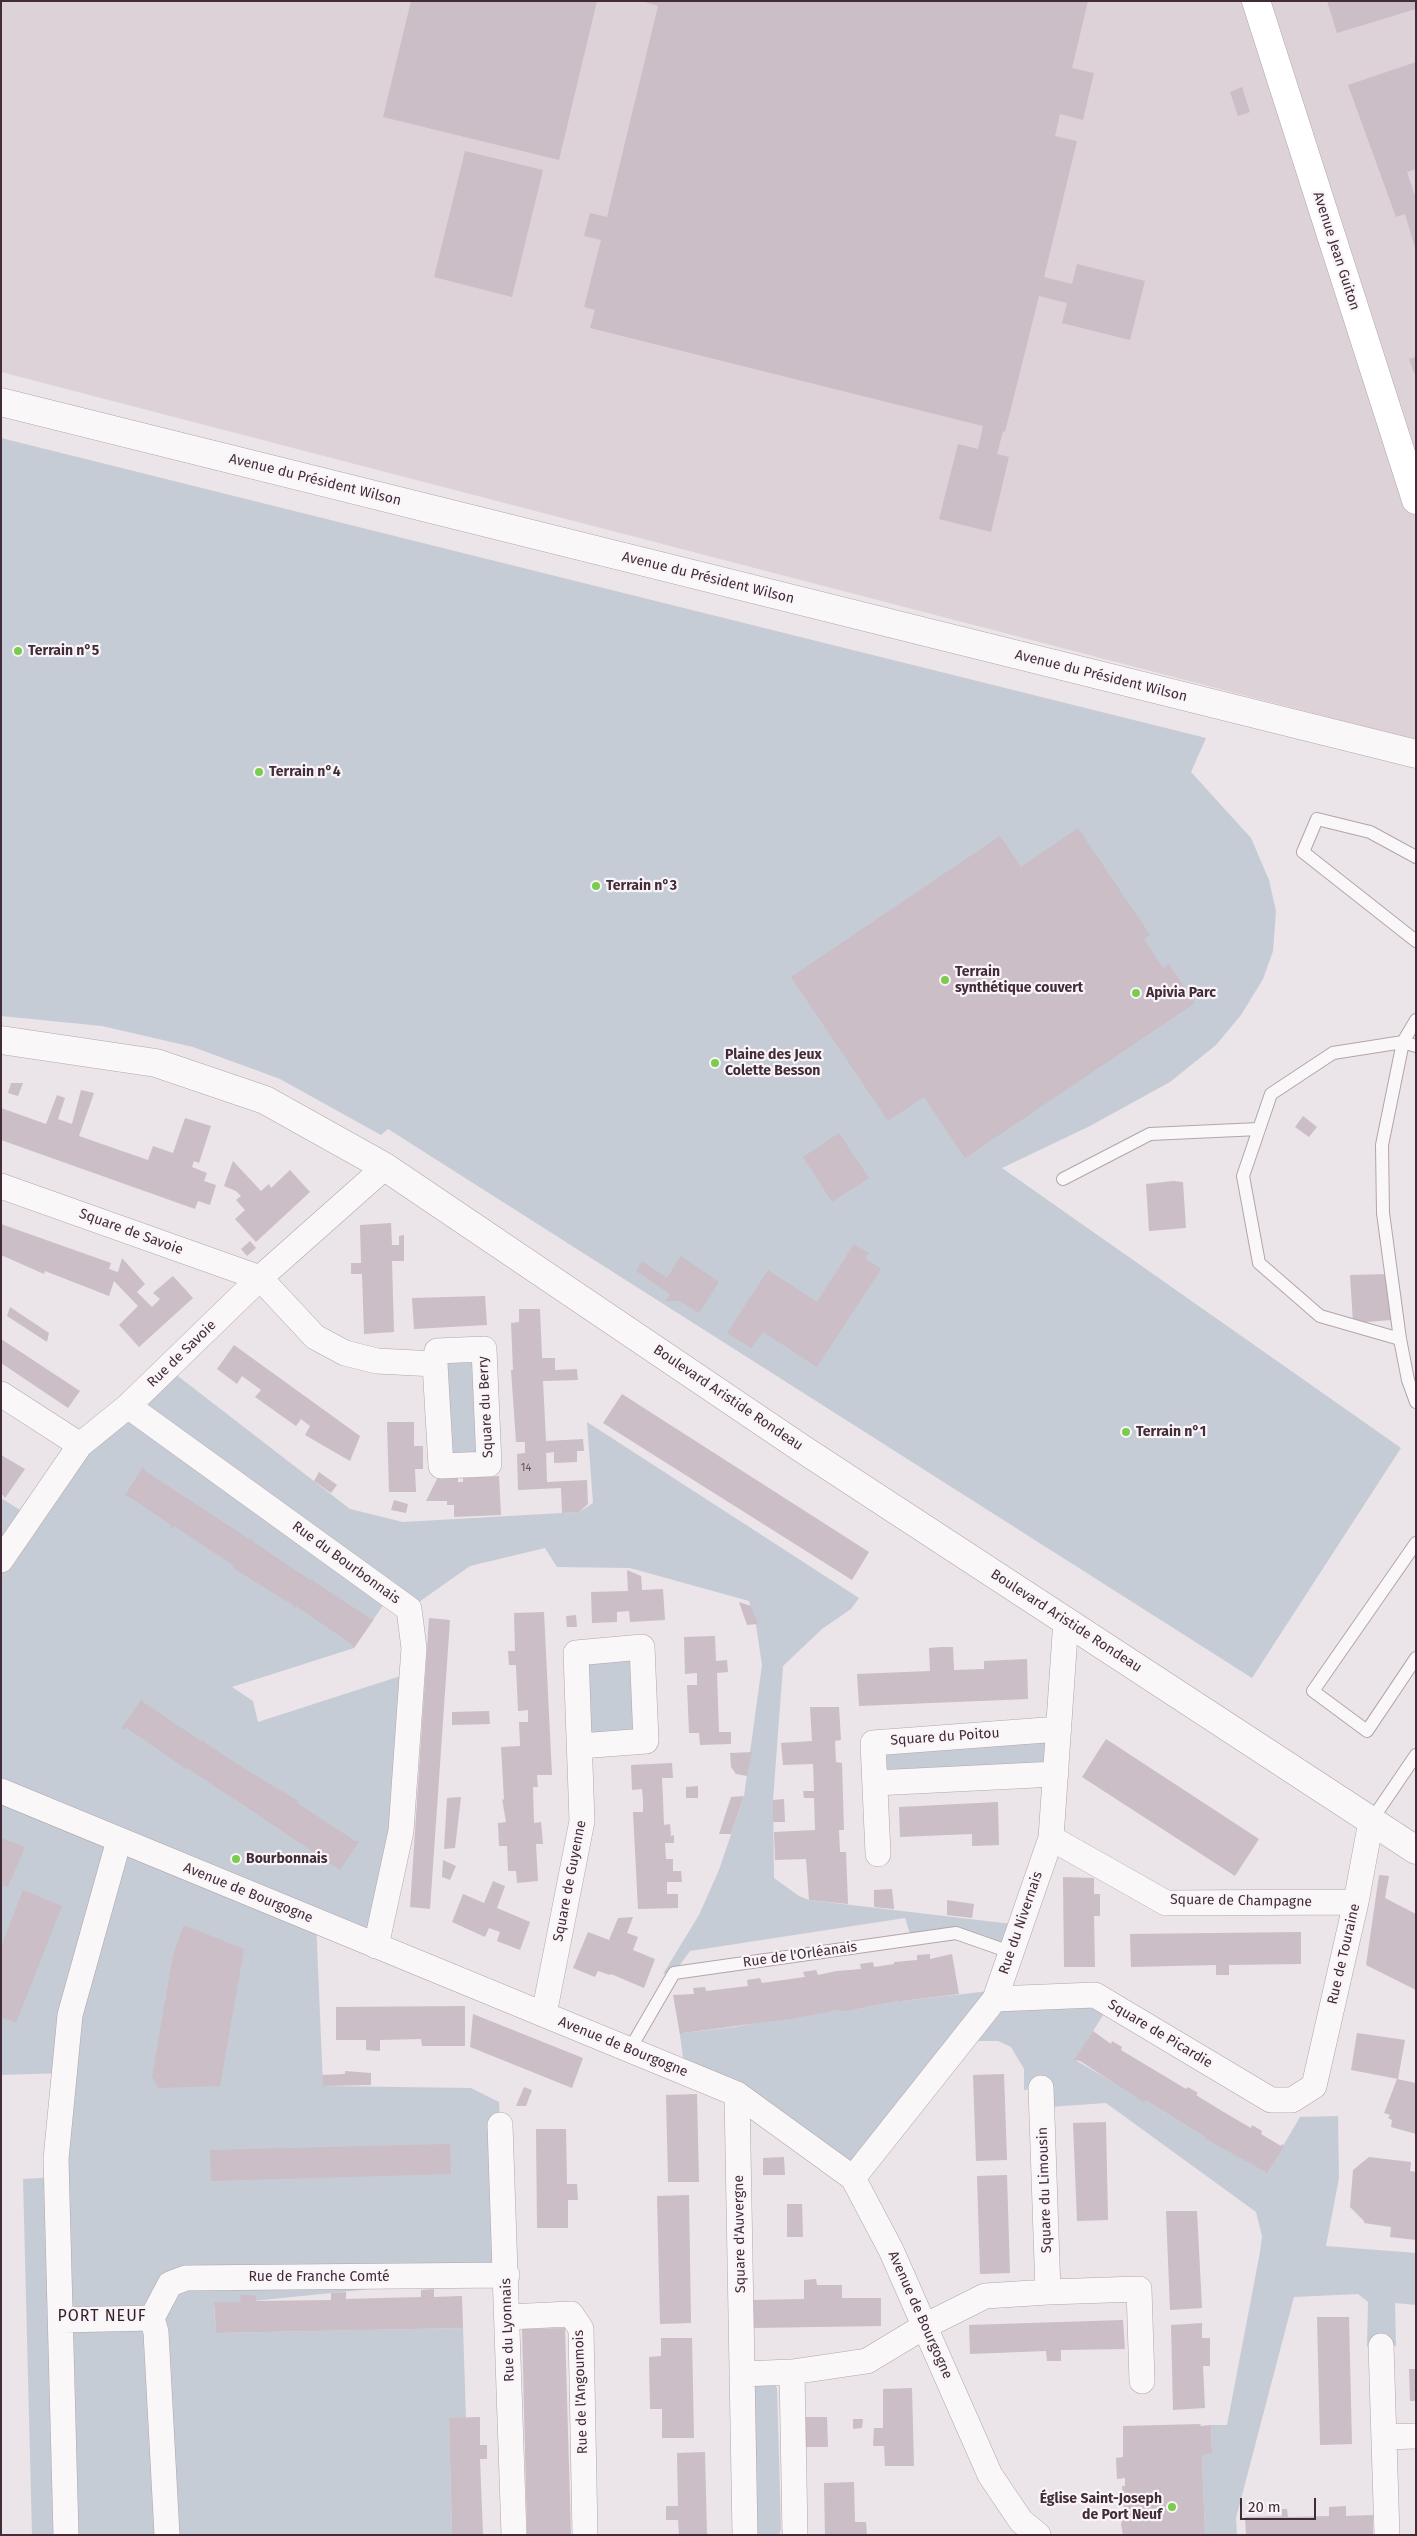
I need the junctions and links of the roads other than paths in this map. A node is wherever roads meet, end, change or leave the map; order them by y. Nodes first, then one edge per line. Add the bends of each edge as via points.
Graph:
1 (1256, 1) edge
2 (1, 402) edge
3 (1416, 500) edge
4 (1415, 753) edge
5 (1416, 858) edge
6 (1416, 941) edge
7 (1416, 1020) edge
8 (1, 1040) edge
9 (1410, 1044) edge
10 (1259, 1128) junction
11 (386, 1167) junction
12 (1063, 1179) dead end
13 (1, 1186) edge
14 (260, 1278) junction
15 (1400, 1339) junction
16 (435, 1364) junction
17 (1412, 1379) edge
18 (1, 1394) edge
19 (1416, 1402) edge
20 (128, 1406) junction
21 (80, 1445) junction
22 (1416, 1543) edge
23 (1, 1560) edge
24 (1066, 1620) junction
25 (1416, 1658) edge
26 (1058, 1729) junction
27 (580, 1746) junction
28 (1416, 1755) edge
29 (1056, 1774) junction
30 (875, 1783) junction
31 (1, 1792) edge
32 (1371, 1821) junction
33 (1052, 1838) junction
34 (119, 1840) junction
35 (1416, 1850) edge
36 (878, 1854) dead end
37 (1356, 1902) junction
38 (376, 1946) junction
39 (1010, 1952) junction
40 (995, 1999) junction
41 (544, 2014) junction
42 (630, 2049) junction
43 (1314, 2086) joint
44 (1042, 2088) dead end
45 (738, 2094) junction
46 (500, 2125) dead end
47 (853, 2178) junction
48 (507, 2275) junction
49 (1048, 2292) junction
50 (508, 2316) junction
51 (152, 2318) junction
52 (62, 2320) junction
53 (925, 2326) junction
54 (1381, 2346) dead end
55 (792, 2372) junction
56 (742, 2374) junction
57 (1142, 2381) dead end
58 (1416, 2436) edge
59 (1384, 2437) junction
60 (66, 2535) edge
61 (167, 2535) edge
62 (514, 2535) edge
63 (584, 2535) edge
64 (745, 2535) edge
65 (795, 2535) edge
66 (1038, 2535) edge
67 (1387, 2535) edge

1 - 3 main road, Avenue Jean Guiton
2 - 4 street, Avenue du Président Wilson
5 - 6 lane via 1370,832 1317,819 1304,852
7 - 9 lane
8 - 11 street, Boulevard Aristide Rondeau via 156,1063 265,1100
9 - 10 lane via 1333,1054 1271,1094
9 - 15 lane via 1382,1145 1383,1213
10 - 12 lane via 1150,1134
10 - 15 lane via 1244,1176 1259,1263 1320,1316
11 - 14 street, Rue de Savoie
11 - 24 street, Boulevard Aristide Rondeau via 801,1448
13 - 14 street, Square de Savoie
14 - 16 street via 315,1337 345,1353 376,1361
14 - 20 street, Rue de Savoie
15 - 17 lane
16 - 16 street, Square du Berry via 441,1466 489,1464 484,1349 437,1351
17 - 19 lane
18 - 21 street
20 - 21 street, Rue de Savoie
20 - 38 street, Rue du Bourbonnais via 409,1609 414,1648 401,1831
21 - 23 street, Rue de Savoie
22 - 25 lane via 1313,1691 1367,1731
24 - 26 street, Rue du Nivernais
24 - 32 street, Boulevard Aristide Rondeau
26 - 29 street, Rue du Nivernais
26 - 30 street, Square du Poitou via 873,1743
27 - 27 street, Square de Guyenne via 576,1653 642,1647 646,1741
27 - 41 street, Square de Guyenne via 582,1821
28 - 32 lane
29 - 30 street
29 - 33 street, Rue du Nivernais
30 - 36 street, Square du Poitou
31 - 34 street, Avenue de Bourgogne
32 - 35 street, Boulevard Aristide Rondeau
32 - 37 street, Rue de Touraine
33 - 37 street, Square de Champagne via 1166,1903
33 - 39 street, Rue du Nivernais
34 - 38 street, Avenue de Bourgogne
34 - 52 street via 70,2015 56,2159
37 - 43 street, Rue de Touraine
38 - 41 street, Avenue de Bourgogne
39 - 40 street, Rue du Nivernais
39 - 42 lane, Rue de l'Orléanais via 956,1933 674,1973
40 - 43 street, Square de Picardie via 1096,1995 1271,2100 1292,2100
40 - 47 street, Rue du Nivernais
41 - 42 street, Avenue de Bourgogne
42 - 45 street, Avenue de Bourgogne
44 - 49 street, Square du Limousin
45 - 47 street, Avenue de Bourgogne
45 - 56 street, Square d'Auvergne
46 - 48 street, Rue du Lyonnais
47 - 53 street, Avenue de Bourgogne via 891,2250
48 - 50 street, Rue du Lyonnais
48 - 51 street, Rue de Franche Comté via 186,2278 170,2284
49 - 53 street via 985,2296
49 - 57 street via 1139,2289
50 - 62 street, Rue du Lyonnais
50 - 63 street, Rue de l'Angoumois via 571,2314 581,2329
51 - 52 street
51 - 61 street via 156,2332
52 - 60 street
53 - 55 street via 867,2361
53 - 66 street, Avenue de Bourgogne via 990,2475 1021,2520
54 - 59 street
55 - 56 street
55 - 65 street
56 - 64 street, Square d'Auvergne
58 - 59 street
59 - 67 street

